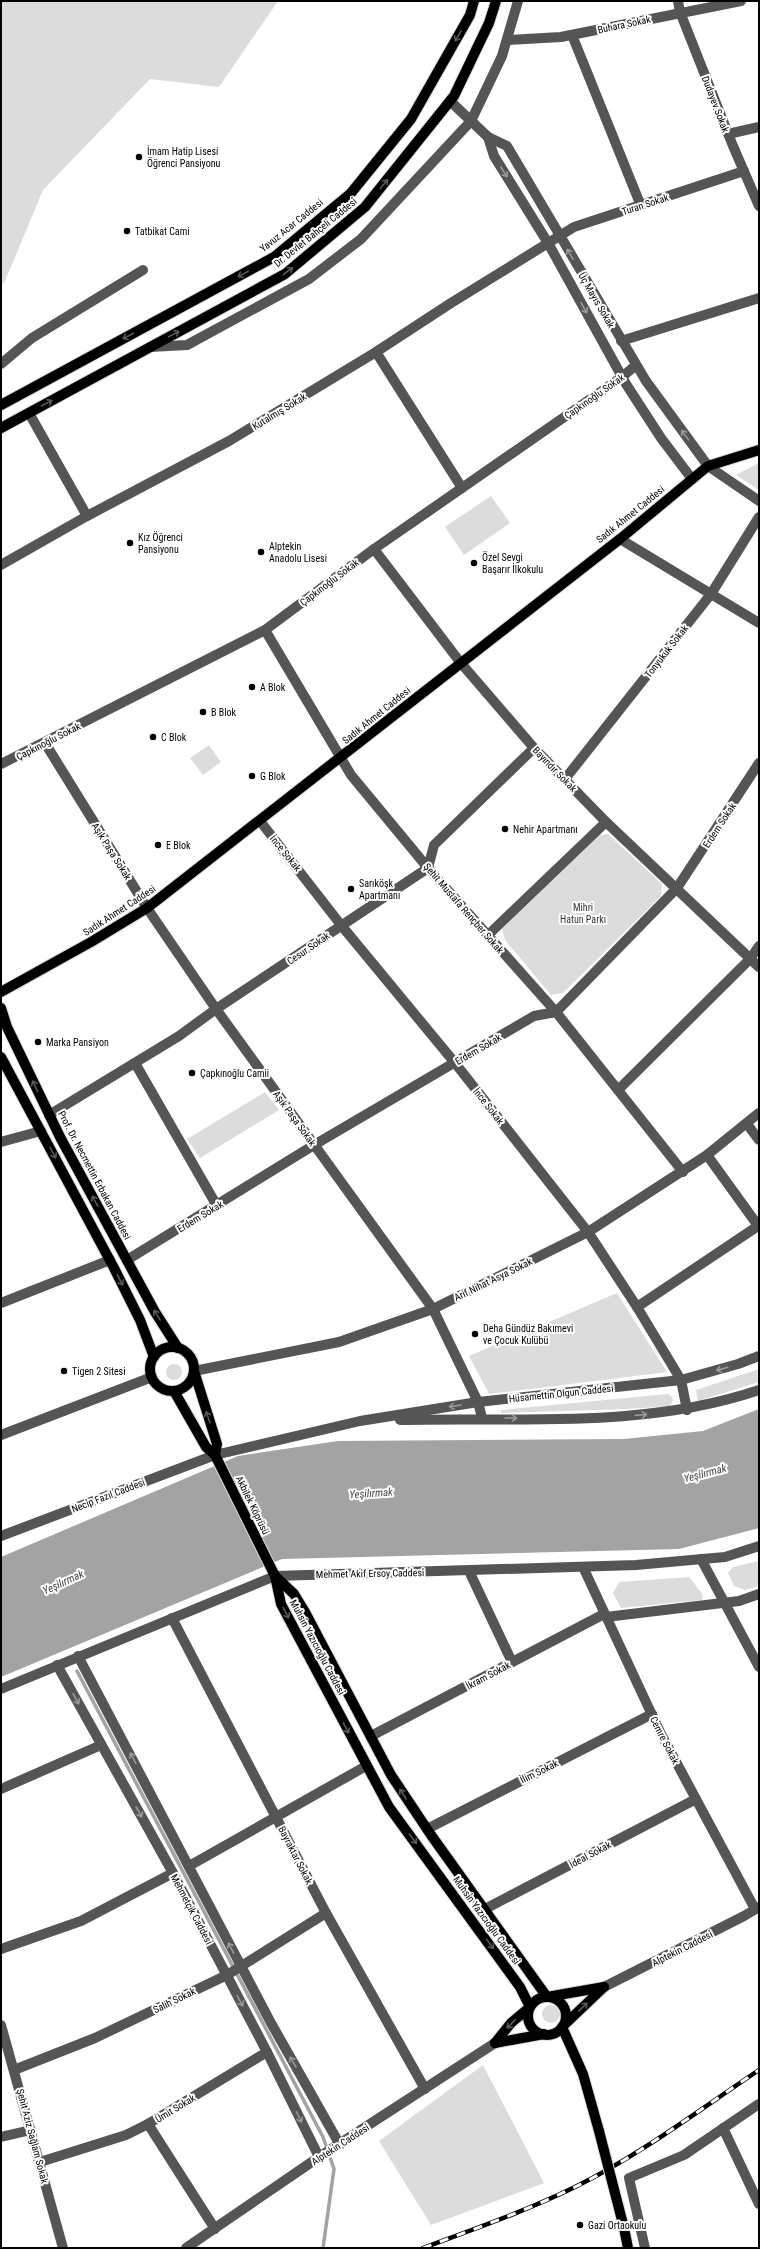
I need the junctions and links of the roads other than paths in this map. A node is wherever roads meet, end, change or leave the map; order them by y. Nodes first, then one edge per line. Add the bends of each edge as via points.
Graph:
1 (474, 1) edge
2 (496, 1) edge
3 (518, 1) edge
4 (678, 1) edge
5 (741, 1) edge
6 (680, 12) junction
7 (572, 35) junction
8 (507, 40) junction
9 (450, 101) junction
10 (471, 121) junction
11 (759, 127) edge
12 (728, 134) junction
13 (488, 137) junction
14 (744, 171) junction
15 (641, 206) junction
16 (759, 206) edge
17 (559, 235) junction
18 (548, 243) junction
19 (143, 270) dead end
20 (759, 298) edge
21 (621, 341) junction
22 (150, 347) junction
23 (376, 352) junction
24 (1, 364) edge
25 (636, 365) junction
26 (622, 377) junction
27 (1, 405) edge
28 (29, 412) junction
29 (1, 428) edge
30 (759, 450) edge
31 (708, 466) junction
32 (692, 479) junction
33 (462, 488) junction
34 (759, 501) edge
35 (87, 516) junction
36 (759, 517) edge
37 (620, 539) junction
38 (374, 549) junction
39 (1, 564) edge
40 (712, 594) junction
41 (759, 623) edge
42 (265, 630) junction
43 (460, 662) junction
44 (45, 743) junction
45 (534, 748) junction
46 (340, 759) junction
47 (759, 763) edge
48 (1, 764) edge
49 (565, 779) junction
50 (260, 821) junction
51 (606, 822) junction
52 (428, 868) junction
53 (677, 888) junction
54 (147, 908) junction
55 (341, 925) junction
56 (488, 935) junction
57 (759, 946) edge
58 (750, 959) junction
59 (759, 967) edge
60 (1, 992) edge
61 (1, 1008) edge
62 (216, 1009) junction
63 (556, 1012) junction
64 (1, 1057) edge
65 (134, 1063) junction
66 (455, 1063) junction
67 (618, 1090) junction
68 (759, 1113) edge
69 (50, 1115) junction
70 (747, 1124) junction
71 (41, 1131) junction
72 (759, 1140) edge
73 (1, 1142) edge
74 (314, 1145) junction
75 (707, 1155) junction
76 (682, 1172) junction
77 (217, 1206) junction
78 (758, 1227) edge
79 (588, 1232) junction
80 (110, 1260) junction
81 (127, 1260) junction
82 (1, 1303) edge
83 (637, 1307) junction
84 (433, 1309) junction
85 (178, 1348) junction
86 (759, 1356) edge
87 (154, 1357) junction
88 (194, 1371) junction
89 (152, 1377) junction
90 (681, 1380) junction
91 (759, 1390) edge
92 (174, 1391) junction
93 (478, 1402) junction
94 (687, 1410) junction
95 (482, 1418) junction
96 (360, 1420) junction
97 (1, 1435) edge
98 (217, 1459) junction
99 (1, 1536) edge
100 (759, 1546) edge
101 (701, 1559) junction
102 (583, 1567) junction
103 (272, 1571) junction
104 (469, 1571) junction
105 (759, 1594) edge
106 (725, 1603) junction
107 (605, 1615) junction
108 (172, 1618) junction
109 (78, 1656) junction
110 (512, 1662) junction
111 (57, 1665) junction
112 (759, 1667) edge
113 (1, 1689) edge
114 (652, 1714) junction
115 (371, 1736) junction
116 (102, 1745) junction
117 (366, 1766) junction
118 (1, 1789) edge
119 (696, 1799) junction
120 (276, 1818) junction
121 (427, 1829) junction
122 (189, 1866) junction
123 (173, 1873) junction
124 (757, 1908) edge
125 (485, 1910) junction
126 (326, 1913) junction
127 (1, 1949) edge
128 (241, 1968) junction
129 (226, 1975) junction
130 (604, 1987) junction
131 (547, 1997) junction
132 (530, 2007) junction
133 (1, 2025) edge
134 (562, 2027) junction
135 (544, 2034) junction
136 (495, 2043) junction
137 (267, 2052) junction
138 (14, 2070) junction
139 (425, 2089) junction
140 (759, 2104) edge
141 (148, 2124) junction
142 (723, 2128) junction
143 (31, 2130) junction
144 (1, 2137) edge
145 (340, 2145) junction
146 (319, 2157) junction
147 (40, 2162) junction
148 (759, 2204) edge
149 (214, 2229) junction
150 (64, 2248) edge
151 (186, 2248) edge
152 (628, 2248) edge
153 (645, 2248) edge

1 -> 27 main road, Yavuz Acar Caddesi via 470,15 410,119 350,193 274,257
2 - 9 main road, Dr. Devlet Bahçeli Caddesi
3 - 8 street
4 - 6 street, Dudayev Sokak
5 - 6 street, Buhara Sokak
6 - 7 street, Buhara Sokak
6 - 12 street, Dudayev Sokak
7 - 8 street, Buhara Sokak
7 - 15 street
8 - 10 street
9 - 10 street, Üç Mayıs Sokak
22 -> 9 main road, Dr. Devlet Bahçeli Caddesi via 285,274 365,207
10 - 13 street, Üç Mayıs Sokak
10 - 22 street via 360,239 309,279 187,345
11 - 12 street
12 - 14 street, Dudayev Sokak
13 - 17 street, Üç Mayıs Sokak via 507,146
13 -> 18 street, Üç Mayıs Sokak via 494,156
14 - 15 street, Turan Sokak
14 - 16 street, Dudayev Sokak
15 - 17 street, Turan Sokak via 574,227
17 - 18 street, Turan Sokak
21 -> 17 street, Üç Mayıs Sokak
18 - 23 street, Kutalmış Sokak via 451,302
18 -> 26 street, Üç Mayıs Sokak
19 - 24 street via 32,338
20 - 21 street
21 - 25 street, Üç Mayıs Sokak
28 -> 22 main road, Dr. Devlet Bahçeli Caddesi
23 - 33 street
23 - 35 street, Kutalmış Sokak via 229,441
25 - 26 street, Çapkınoğlu Sokak
31 -> 25 street, Üç Mayıs Sokak
26 - 32 street, Üç Mayıs Sokak via 661,438
26 - 33 street, Çapkınoğlu Sokak
28 - 29 main road, Dr. Devlet Bahçeli Caddesi
28 - 35 street
30 - 31 main road, Sadık Ahmet Caddesi
31 - 32 main road, Sadık Ahmet Caddesi
31 - 34 street
32 - 37 main road, Sadık Ahmet Caddesi
33 - 38 street, Çapkınoğlu Sokak
35 - 39 street, Kutalmış Sokak
36 - 40 street, Tonyukuk Sokak
37 - 40 street
37 - 43 main road, Sadık Ahmet Caddesi
38 - 42 street, Çapkınoğlu Sokak
38 - 43 street, Bayındır Sokak
40 - 41 street
40 - 49 street, Tonyukuk Sokak
42 - 44 street, Çapkınoğlu Sokak
42 - 46 street, Şehit Mustafa Rençber Sokak
43 - 45 street, Bayındır Sokak
43 - 46 main road, Sadık Ahmet Caddesi
44 - 48 street, Çapkınoğlu Sokak
44 - 54 street, Aşık Paşa Sokak
45 - 49 street, Bayındır Sokak
45 - 52 street via 434,845
46 - 50 main road, Sadık Ahmet Caddesi
46 - 52 street, Şehit Mustafa Rençber Sokak
47 - 53 street, Erdem Sokak
49 - 51 street, Bayındır Sokak
50 - 54 main road, Sadık Ahmet Caddesi
50 - 55 street, İnce Sokak
51 - 53 street, Bayındır Sokak
51 - 56 street
52 - 55 street, Cesur Sokak
52 - 56 street, Şehit Mustafa Rençber Sokak
53 - 58 street, Bayındır Sokak
53 - 63 street, Erdem Sokak
54 - 60 main road, Sadık Ahmet Caddesi
54 - 62 street, Aşık Paşa Sokak
55 - 62 street, Cesur Sokak
55 - 66 street, İnce Sokak
56 - 63 street, Şehit Mustafa Rençber Sokak
57 - 58 street
58 - 59 street, Bayındır Sokak
58 - 67 street
69 -> 61 main road, Prof. Dr. Necmettin Erbakan Caddesi via 7,1027
62 - 65 street, Cesur Sokak via 179,1036
62 - 74 street, Aşık Paşa Sokak
63 - 66 street, Erdem Sokak via 534,1016
63 - 67 street, Şehit Mustafa Rençber Sokak
64 - 71 main road
65 - 69 street, Cesur Sokak
65 - 77 street
66 - 74 street, Erdem Sokak
66 - 79 street, İnce Sokak
67 - 76 street, Şehit Mustafa Rençber Sokak
68 - 70 street, Arif Nihat Asya Sokak
81 -> 69 main road, Prof. Dr. Necmettin Erbakan Caddesi
70 - 72 street
70 - 75 street, Arif Nihat Asya Sokak
71 - 73 street
71 -> 80 main road
74 - 77 street, Erdem Sokak
74 - 84 street, Aşık Paşa Sokak
75 - 76 street, Arif Nihat Asya Sokak
75 - 78 street
76 - 79 street, Arif Nihat Asya Sokak
77 - 81 street, Erdem Sokak
78 - 83 street
79 - 83 street, İnce Sokak
79 - 84 street, Arif Nihat Asya Sokak
80 - 82 street
80 -> 87 main road via 140,1320
85 -> 81 main road, Prof. Dr. Necmettin Erbakan Caddesi
83 - 90 street, İnce Sokak
84 - 88 street, Arif Nihat Asya Sokak via 338,1342
84 - 93 street, Aşık Paşa Sokak
85 - 87 main road via 165,1349
85 - 88 main road via 190,1357
86 -> 90 street, Hüsamettin Olgun Caddesi
87 - 89 main road
88 - 92 main road via 190,1383
98 -> 88 main road via 217,1444
89 - 92 main road via 158,1386
89 - 97 street
90 - 93 street, Hüsamettin Olgun Caddesi
90 - 94 street, İnce Sokak
91 - 94 street, Hüsamettin Olgun Caddesi via 728,1401
92 - 98 main road via 206,1447
93 - 95 street, Aşık Paşa Sokak
93 -> 96 street, Hüsamettin Olgun Caddesi
95 -> 94 street, Hüsamettin Olgun Caddesi via 640,1416
95 - 96 street, Hüsamettin Olgun Caddesi
96 - 98 street, Hüsamettin Olgun Caddesi
98 - 99 street, Necip Fazıl Caddesi
98 - 103 main road, Akbilek Köprüsü
100 - 101 street, Mehmet Akif Ersoy Caddesi via 725,1557
101 - 102 street, Mehmet Akif Ersoy Caddesi
101 - 106 street
102 - 104 street, Mehmet Akif Ersoy Caddesi
102 - 107 street, Cemre Sokak
103 - 104 street, Mehmet Akif Ersoy Caddesi
103 - 108 street, Mehmet Akif Ersoy Caddesi
103 - 115 main road, Muhsin Yazıcıoğlu Caddesi via 294,1594 305,1612
103 -> 117 main road, Muhsin Yazıcıoğlu Caddesi via 281,1604
104 - 110 street
105 - 106 street via 739,1602
106 - 107 street
106 - 112 street
107 - 110 street, İkram Sokak
107 - 114 street, Cemre Sokak
108 - 109 street, Mehmet Akif Ersoy Caddesi
108 - 120 street, Bayraktar Sokak
109 - 111 street, Mehmet Akif Ersoy Caddesi
122 -> 109 street, Mehmetçik Caddesi
110 - 115 street, İkram Sokak
111 - 113 street, Mehmet Akif Ersoy Caddesi
111 -> 116 street, Mehmetçik Caddesi
114 - 119 street, Cemre Sokak
114 - 121 street, İlim Sokak
121 -> 115 main road, Muhsin Yazıcıoğlu Caddesi via 391,1775
116 - 118 street
116 -> 123 street, Mehmetçik Caddesi
117 - 120 street
117 -> 132 main road, Muhsin Yazıcıoğlu Caddesi via 389,1807 520,1987
119 - 124 street, Cemre Sokak
119 - 125 street, İdeal Sokak
120 - 122 street
120 - 126 street, Bayraktar Sokak
121 - 125 main road, Muhsin Yazıcıoğlu Caddesi
128 -> 122 street, Mehmetçik Caddesi
123 - 127 street via 81,1921
123 - 129 street, Mehmetçik Caddesi
124 - 130 street, Alptekin Caddesi
125 - 131 main road, Muhsin Yazıcıoğlu Caddesi
126 - 128 street, Salih Sokak
126 - 139 street, Bayraktar Sokak
128 - 129 street, Salih Sokak
145 -> 128 street, Mehmetçik Caddesi
129 -> 137 street, Mehmetçik Caddesi
129 - 138 street, Salih Sokak via 95,2038
130 - 131 main road
134 -> 130 main road
131 - 132 main road via 537,2000
131 - 134 main road via 553,1998 563,2006 565,2018
132 - 135 main road via 530,2024 538,2033
132 -> 136 main road via 511,2023
133 - 138 street, Şehit Aziz Sağlam Sokak
134 - 135 main road via 555,2032
134 - 152 main road, bridge via 583,2074
135 - 136 main road
136 - 139 street, Alptekin Caddesi
137 - 141 street, Ümit Sokak
137 -> 146 street, Mehmetçik Caddesi
138 - 143 street, Şehit Aziz Sağlam Sokak
139 - 145 street, Alptekin Caddesi
140 - 142 street
141 - 147 street via 126,2135
141 - 149 street, Ümit Sokak
142 - 148 street
142 - 153 street via 684,2155 629,2178
143 - 144 street
143 - 147 street, Şehit Aziz Sağlam Sokak
145 - 146 street, Alptekin Caddesi
146 - 149 street, Alptekin Caddesi
147 - 150 street, Şehit Aziz Sağlam Sokak
149 - 151 street, Alptekin Caddesi

